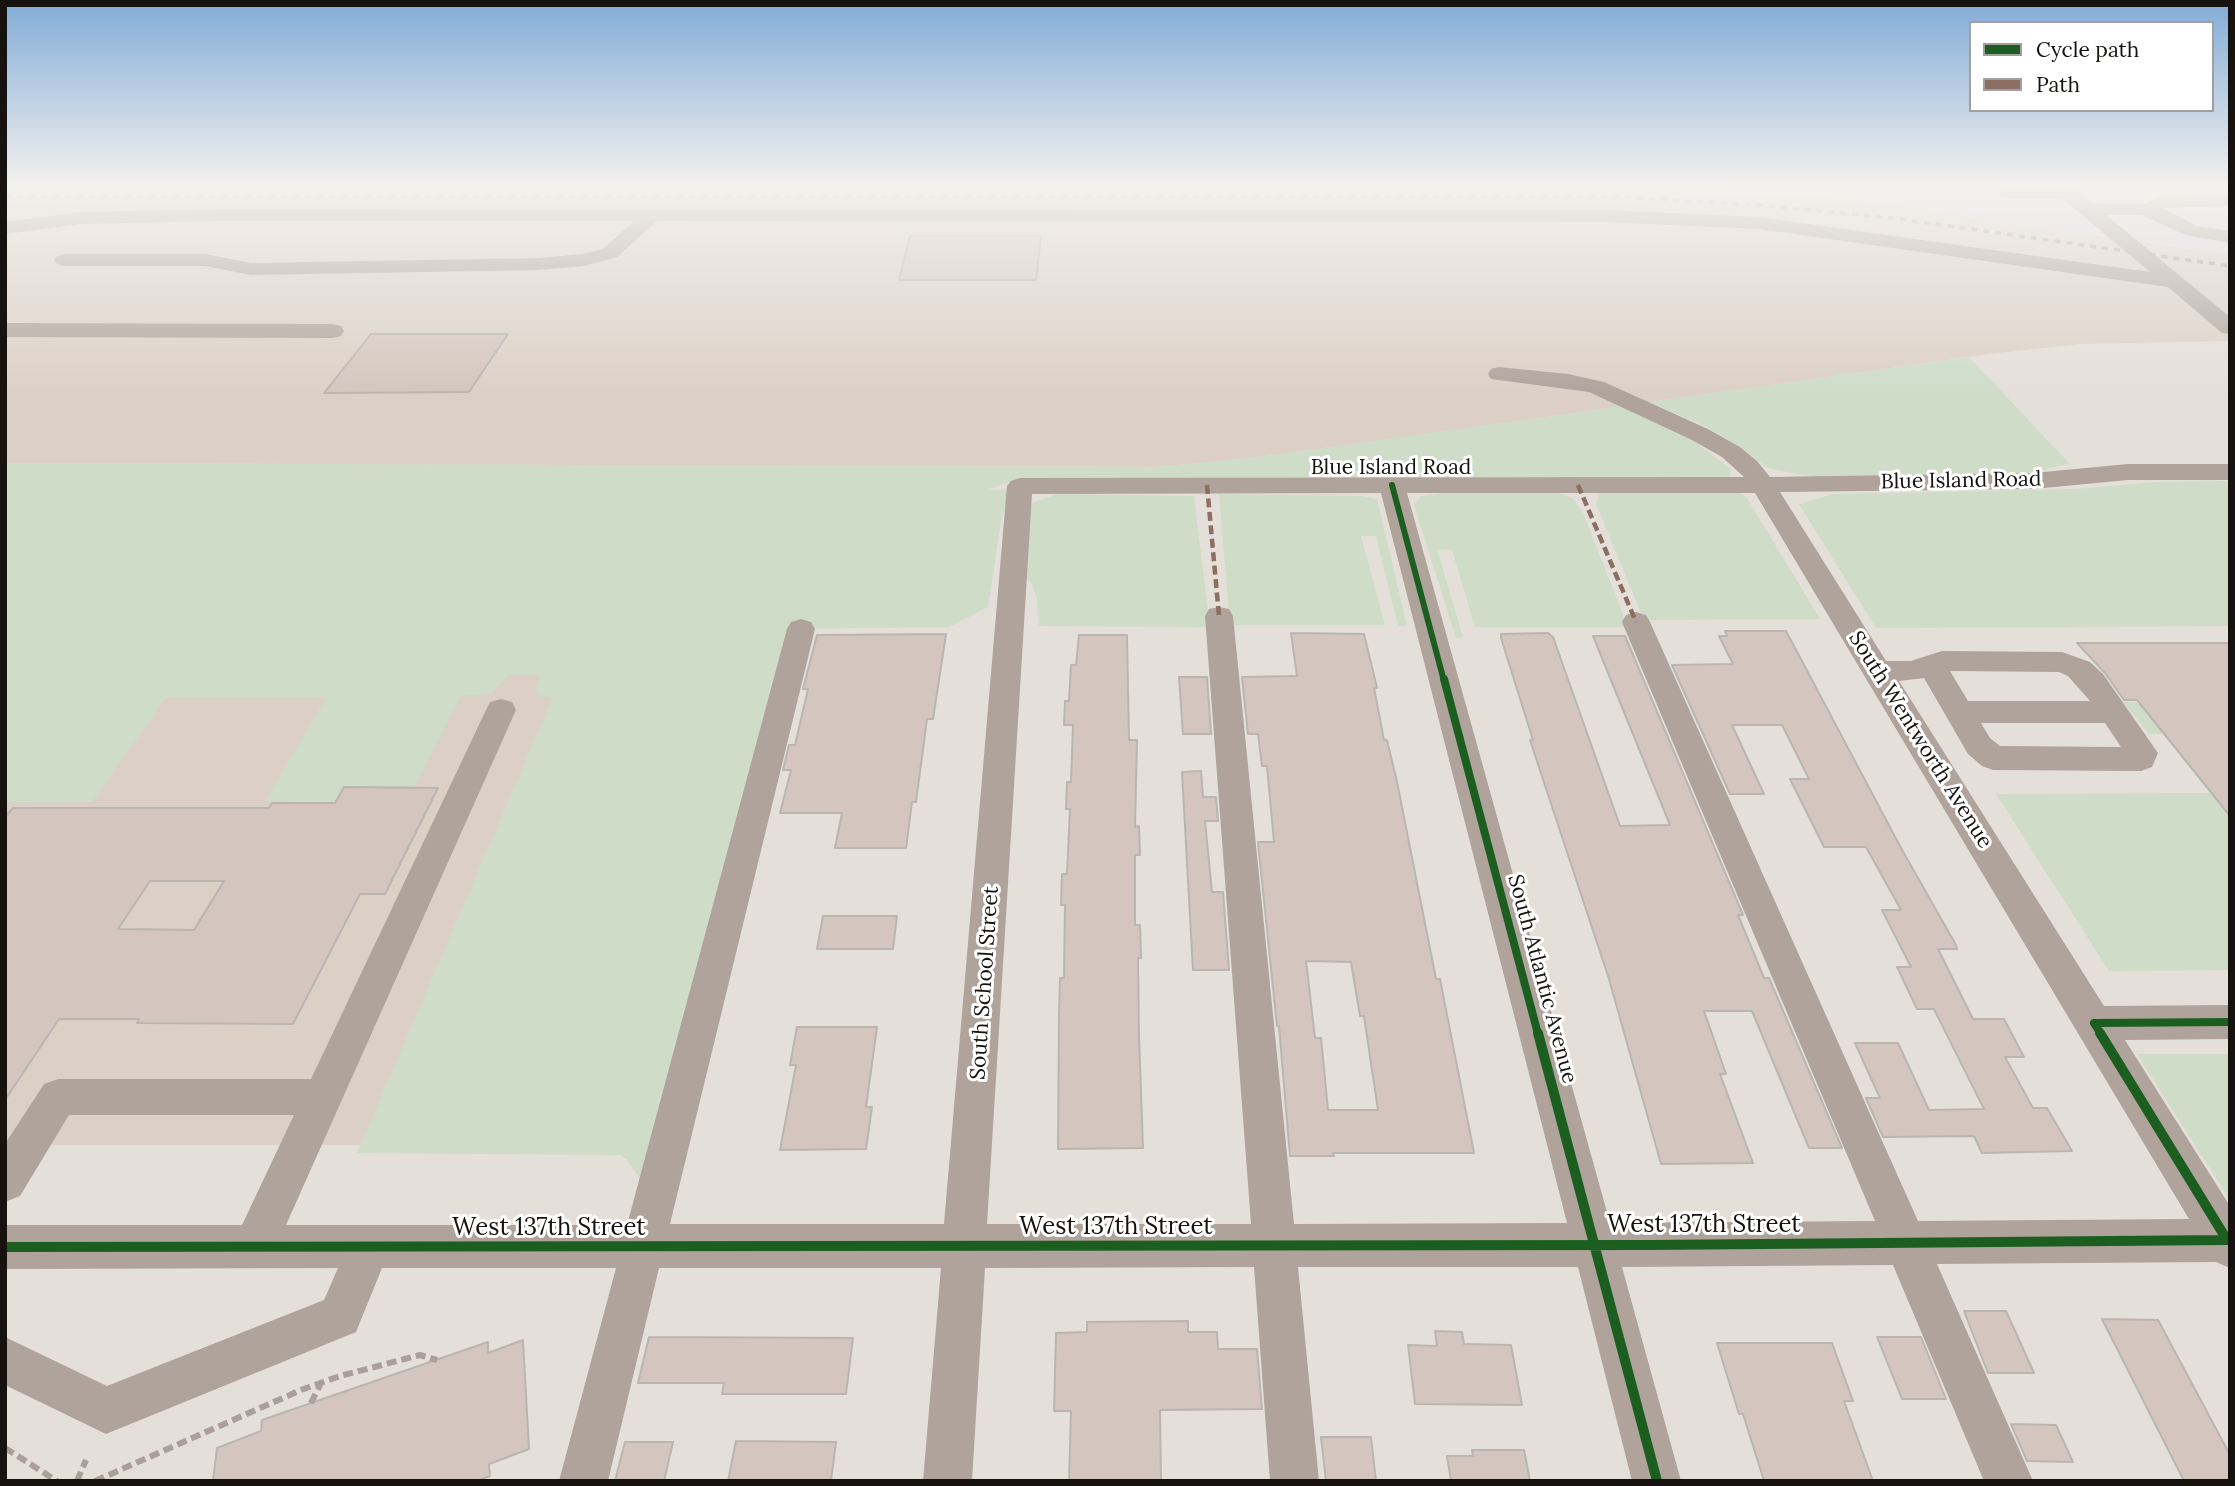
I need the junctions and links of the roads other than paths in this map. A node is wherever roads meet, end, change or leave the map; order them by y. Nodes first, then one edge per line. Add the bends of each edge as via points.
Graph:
1 (172, 256) edge
2 (594, 256) edge
3 (2004, 256) edge
4 (2143, 256) edge
5 (64, 260) dead end
6 (168, 260) junction
7 (2172, 281) junction
8 (2230, 328) edge
9 (5, 330) edge
10 (333, 331) dead end
11 (1499, 373) dead end
12 (2230, 472) edge
13 (1392, 485) junction
14 (1763, 485) junction
15 (1020, 486) joint
16 (1219, 616) dead end
17 (1636, 622) dead end
18 (801, 629) dead end
19 (1932, 666) junction
20 (1877, 671) junction
21 (501, 710) dead end
22 (1959, 712) junction
23 (2113, 712) junction
24 (2230, 1022) edge
25 (2094, 1023) junction
26 (322, 1097) junction
27 (5, 1182) edge
28 (1905, 1243) junction
29 (2228, 1243) edge
30 (1595, 1245) junction
31 (966, 1246) junction
32 (1275, 1246) junction
33 (5, 1247) edge
34 (254, 1247) junction
35 (369, 1247) junction
36 (644, 1247) junction
37 (5, 1360) edge
38 (583, 1481) edge
39 (947, 1481) edge
40 (1295, 1481) edge
41 (1657, 1481) edge
42 (2009, 1481) edge

1 - 6 street
2 - 6 street via 572,261 251,270 205,260
3 - 7 street
4 - 7 street
5 - 6 street
7 - 8 street
9 - 10 street
11 - 14 street, South Wentworth Avenue via 1597,387 1665,416 1731,453
12 - 14 street, Blue Island Road via 2128,472 2033,481
13 - 14 street, Blue Island Road
13 - 15 street, Blue Island Road
13 - 30 street, South Atlantic Avenue
14 - 20 street, South Wentworth Avenue
15 - 31 street, South School Street
16 - 32 street
17 - 28 street
18 - 36 street
19 - 20 street
19 - 22 street
19 - 23 street via 1942,661 2062,662 2092,681
20 - 25 street, South Wentworth Avenue
21 - 26 street
22 - 23 street
22 - 23 street via 1979,746 1993,758 2141,759 2142,753
24 - 25 street
25 - 29 street, South Wentworth Avenue
26 - 27 street via 58,1097
26 - 34 street
28 - 29 street, West 137th Street
28 - 30 street, West 137th Street
28 - 42 street
30 - 32 street, West 137th Street
30 - 41 street, South Atlantic Avenue
31 - 32 street, West 137th Street
31 - 36 street, West 137th Street
31 - 39 street, South School Street
32 - 40 street
33 - 34 street, West 137th Street
34 - 35 street, West 137th Street
35 - 36 street, West 137th Street
35 - 37 street via 340,1316 106,1410
36 - 38 street

